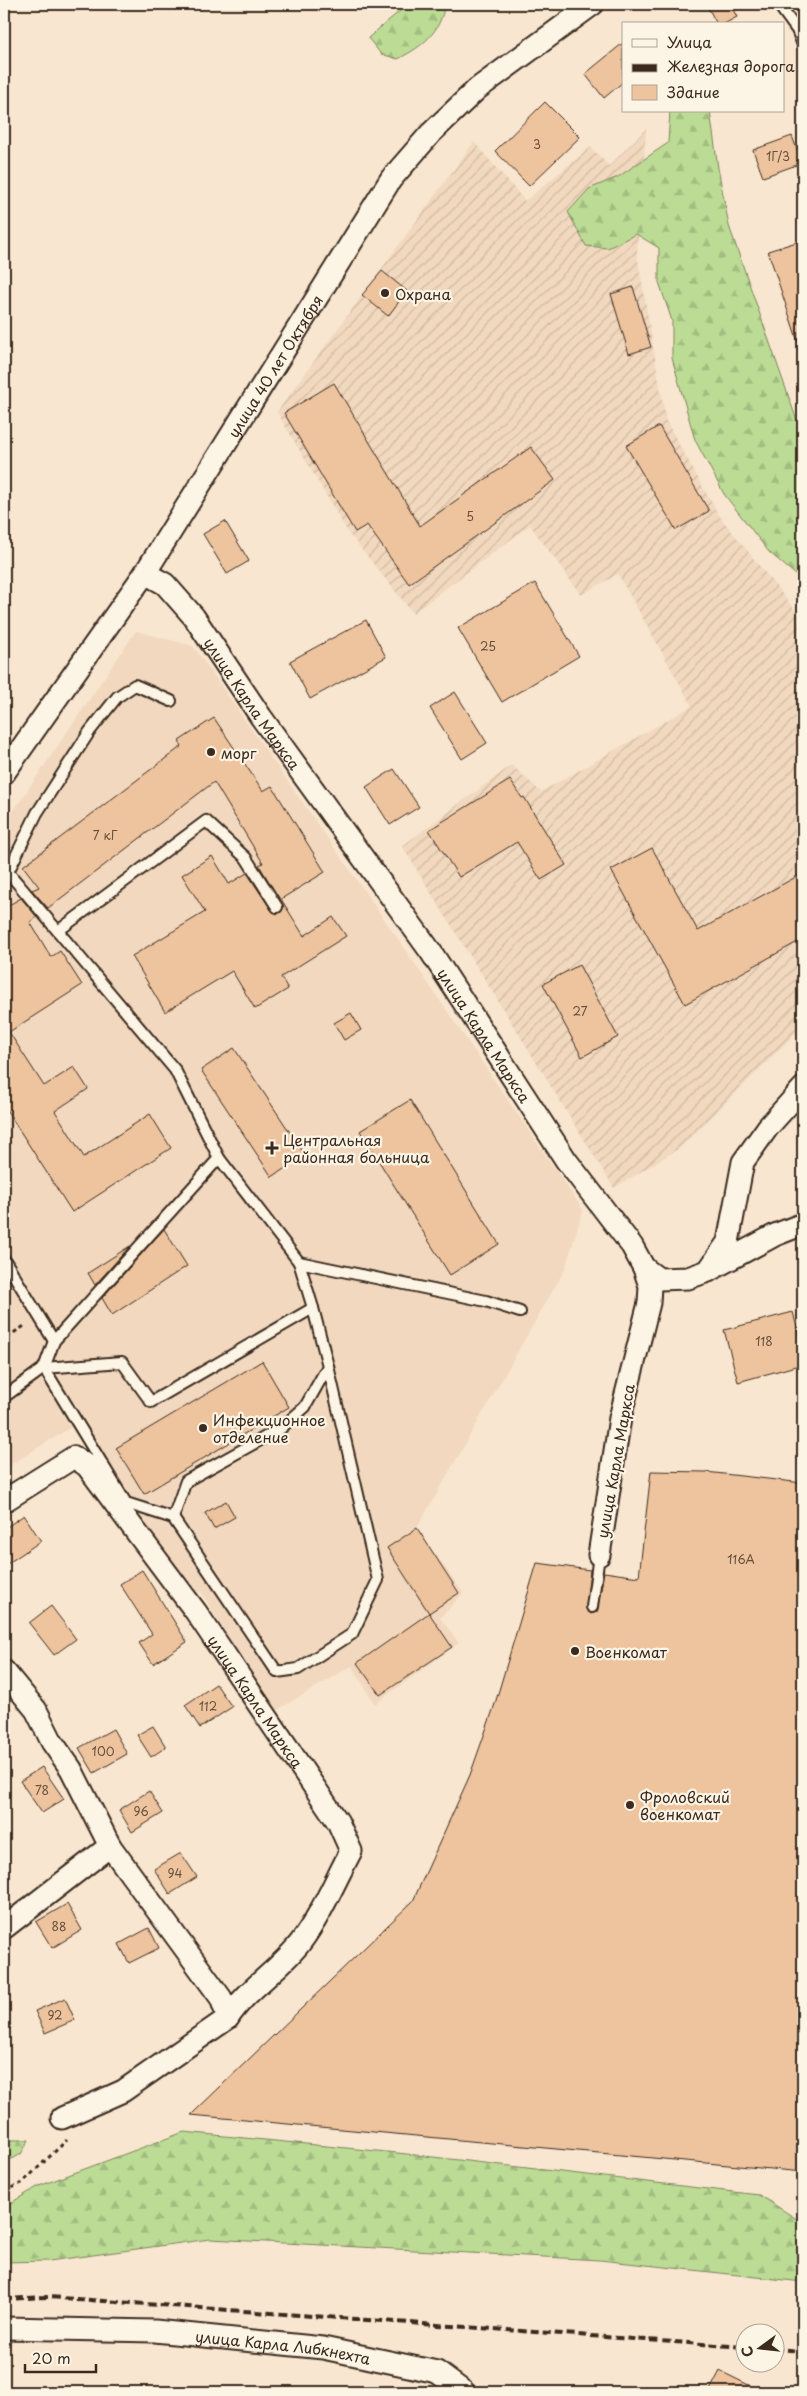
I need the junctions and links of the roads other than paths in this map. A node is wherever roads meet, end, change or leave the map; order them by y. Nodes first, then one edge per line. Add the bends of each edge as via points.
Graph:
1 (593, 4) edge
2 (778, 4) edge
3 (800, 28) edge
4 (803, 45) edge
5 (145, 573) junction
6 (171, 701) dead end
7 (4, 774) edge
8 (277, 907) dead end
9 (58, 931) junction
10 (803, 1088) edge
11 (219, 1158) junction
12 (803, 1224) edge
13 (4, 1258) edge
14 (299, 1262) junction
15 (644, 1268) junction
16 (708, 1271) junction
17 (313, 1308) junction
18 (520, 1312) dead end
19 (54, 1341) junction
20 (328, 1366) junction
21 (44, 1368) junction
22 (4, 1396) edge
23 (4, 1501) edge
24 (173, 1518) junction
25 (599, 1555) joint
26 (592, 1607) dead end
27 (4, 1671) edge
28 (110, 1846) junction
29 (4, 1928) edge
30 (228, 2018) junction
31 (62, 2118) dead end
32 (4, 2328) edge
33 (464, 2392) edge

1 - 5 street, улица 40 лет Октября via 477,89 431,132 391,178
2 - 3 lane
3 - 4 lane
5 - 7 street, улица 40 лет Октября
5 - 15 street, улица Карла Маркса via 164,584 194,617 261,717 431,952 566,1160 632,1246
6 - 9 lane via 136,685 117,697 90,731 42,805 20,847 8,872
8 - 9 lane via 246,858 206,821
9 - 11 lane via 175,1070
10 - 16 street via 768,1127 743,1162 728,1242
11 - 14 lane
11 - 19 lane
12 - 16 street via 748,1248
13 - 19 lane
14 - 17 lane
14 - 18 lane via 486,1301
15 - 16 street via 660,1279 688,1278
15 - 25 street, улица Карла Маркса via 650,1286 649,1303 620,1418
17 - 20 lane
17 - 21 lane via 151,1402 122,1362
19 - 21 lane
20 - 24 lane via 305,1407 280,1429 186,1481
20 - 24 lane via 378,1580 352,1634 298,1669 277,1672
21 - 22 lane
21 - 24 lane via 126,1503
23 - 30 street, улица Карла Маркса via 74,1457 87,1466 196,1612 338,1822 350,1851 319,1912 300,1942 268,1977 239,2002
25 - 26 lane
27 - 28 street via 36,1710 52,1742 71,1769
28 - 29 street
28 - 30 street via 221,1998
30 - 31 street, улица Карла Маркса via 123,2091
32 - 33 street, улица Карла Либкнехта via 155,2331 323,2348 437,2372

